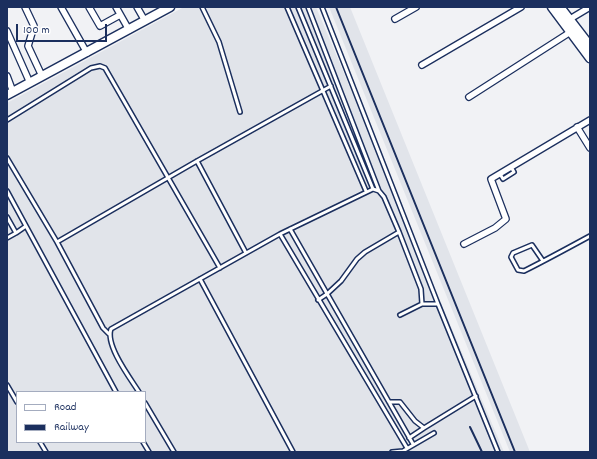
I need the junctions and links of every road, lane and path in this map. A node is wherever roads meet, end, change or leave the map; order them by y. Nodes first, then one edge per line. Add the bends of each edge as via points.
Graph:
1 (25, 7) edge
2 (61, 7) edge
3 (89, 7) edge
4 (116, 7) edge
5 (138, 7) edge
6 (202, 7) edge
7 (287, 7) edge
8 (298, 7) edge
9 (308, 7) edge
10 (322, 7) edge
11 (416, 7) edge
12 (520, 7) edge
13 (552, 7) edge
14 (560, 7) edge
15 (590, 7) edge
16 (166, 8) edge
17 (120, 15) junction
18 (570, 19) junction
19 (145, 20) junction
20 (395, 20) dead end
21 (129, 30) junction
22 (7, 31) edge
23 (572, 31) junction
24 (590, 45) edge
25 (87, 53) junction
26 (590, 58) edge
27 (422, 65) dead end
28 (7, 76) edge
29 (42, 76) junction
30 (30, 83) junction
31 (331, 86) junction
32 (323, 90) junction
33 (10, 93) edge
34 (469, 97) dead end
35 (240, 112) dead end
36 (7, 120) edge
37 (590, 120) edge
38 (577, 127) junction
39 (590, 148) edge
40 (7, 158) edge
41 (197, 161) junction
42 (169, 178) junction
43 (373, 189) junction
44 (366, 191) junction
45 (379, 191) junction
46 (7, 192) edge
47 (7, 216) edge
48 (26, 226) junction
49 (290, 229) junction
50 (399, 232) junction
51 (16, 233) junction
52 (280, 234) junction
53 (590, 236) edge
54 (7, 238) edge
55 (57, 242) junction
56 (464, 244) dead end
57 (246, 253) junction
58 (543, 261) junction
59 (220, 268) junction
60 (200, 279) junction
61 (327, 294) junction
62 (318, 300) junction
63 (422, 304) junction
64 (438, 304) junction
65 (400, 315) dead end
66 (109, 334) junction
67 (7, 385) edge
68 (115, 391) edge
69 (138, 391) edge
70 (476, 396) junction
71 (16, 400) edge
72 (389, 402) junction
73 (146, 405) edge
74 (424, 428) junction
75 (434, 433) dead end
76 (409, 438) junction
77 (41, 443) edge
78 (144, 443) edge
79 (413, 444) junction
80 (407, 448) junction
81 (402, 451) edge
82 (46, 452) edge
83 (149, 452) edge
84 (174, 452) edge
85 (293, 452) edge
86 (392, 452) edge
87 (498, 452) edge

1 - 29 street via 34,26 28,46
2 - 25 street
3 - 17 street via 100,26
4 - 17 street
5 - 19 street
6 - 35 lane via 219,42
7 - 32 lane
8 - 31 lane
9 - 45 lane
10 - 64 lane
11 - 20 street
12 - 27 street
13 - 23 street
14 - 18 street
15 - 18 street
16 - 19 street
17 - 21 street
18 - 24 street
19 - 21 street
21 - 25 street
22 - 30 street
23 - 26 street
23 - 34 street
25 - 29 street
28 - 33 street
29 - 30 street
30 - 33 street
31 - 32 lane
31 - 43 lane
32 - 41 lane
32 - 44 lane
36 - 42 lane via 92,68 100,66 105,68 120,92
37 - 38 street
38 - 39 street
38 - 56 street via 491,179 506,219 495,228
40 - 55 lane
41 - 42 lane
41 - 57 lane
42 - 55 lane
42 - 59 lane
43 - 44 lane
43 - 45 lane
44 - 49 lane
45 - 50 lane
46 - 48 lane
47 - 51 lane
48 - 51 lane
48 - 68 lane
49 - 52 lane
49 - 61 lane
50 - 61 lane via 365,252
50 - 63 lane via 422,289
51 - 54 lane
52 - 57 lane
52 - 62 lane
53 - 58 lane
55 - 66 lane via 103,328
57 - 59 lane
58 - 58 lane via 522,272 518,270 511,257 513,253 530,245 535,247
59 - 60 lane
60 - 66 lane via 115,325
60 - 85 lane
61 - 62 lane
61 - 72 lane
62 - 80 lane
63 - 64 lane
63 - 65 lane
64 - 70 lane
66 - 69 lane via 112,347
67 - 71 lane
70 - 74 lane
70 - 87 lane
72 - 74 lane via 400,402
72 - 76 lane
73 - 84 lane
74 - 76 lane
75 - 79 lane
76 - 79 lane
77 - 82 lane
78 - 83 lane
79 - 80 lane
80 - 81 lane
81 - 86 lane

